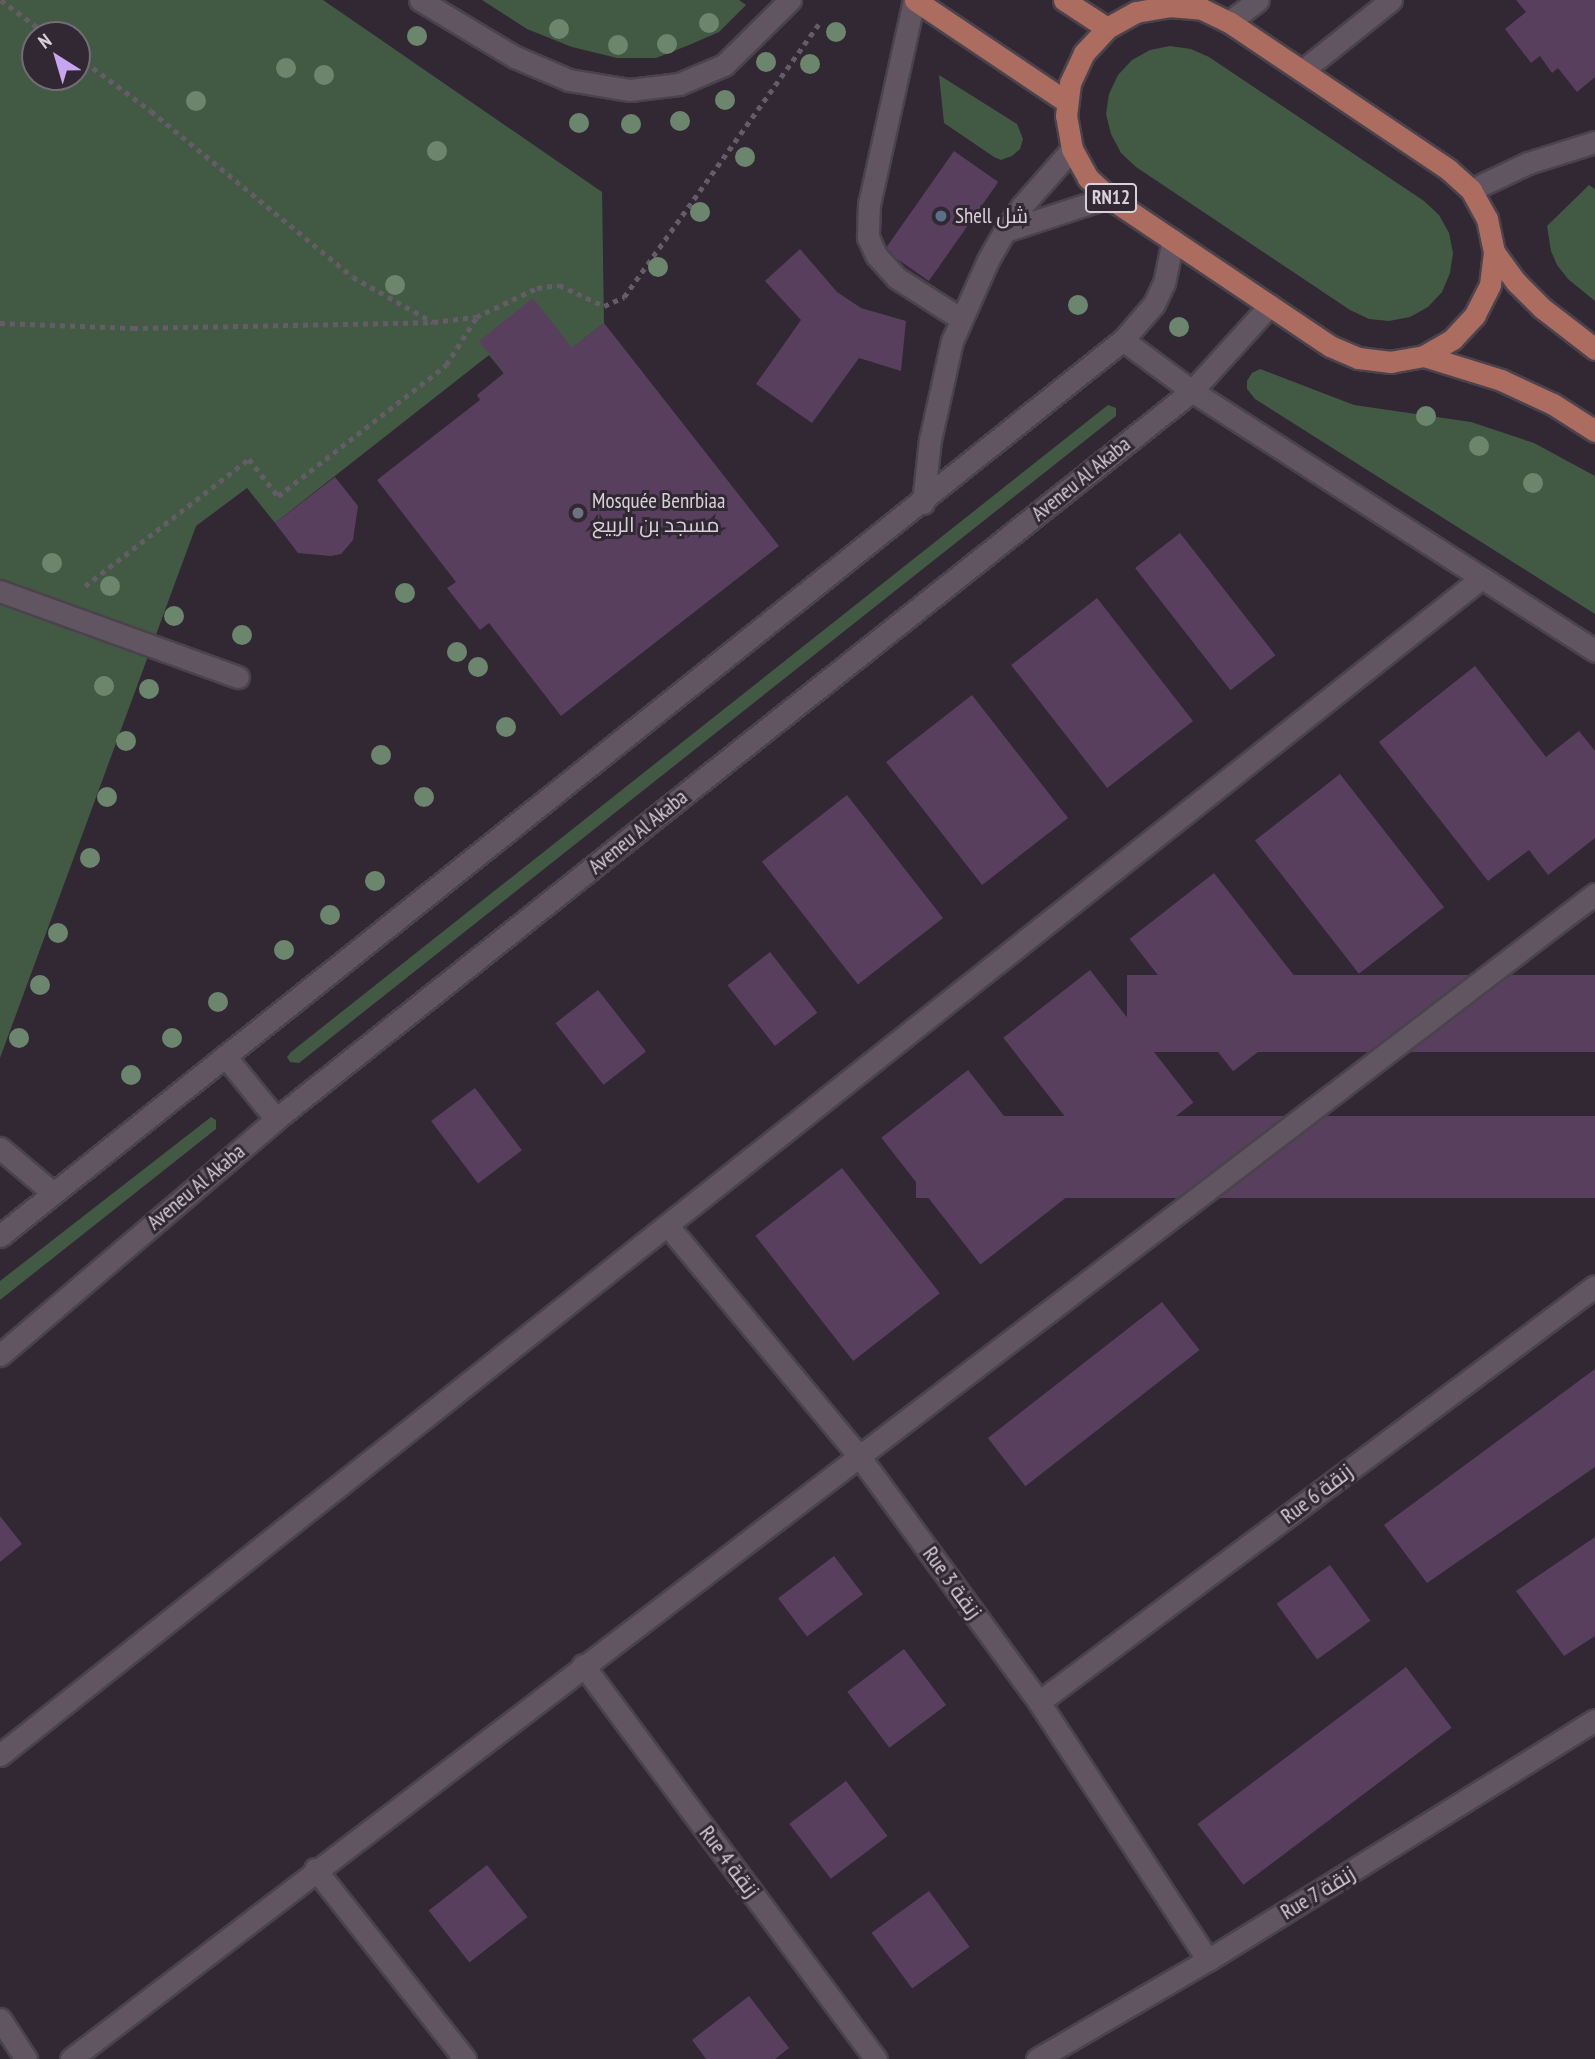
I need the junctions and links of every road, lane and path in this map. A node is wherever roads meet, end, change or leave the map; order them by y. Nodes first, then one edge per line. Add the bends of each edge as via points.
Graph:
1 (1, 0) edge
2 (420, 0) edge
3 (790, 0) edge
4 (915, 0) edge
5 (1064, 0) edge
6 (1258, 0) edge
7 (1391, 0) edge
8 (29, 21) edge
9 (1229, 22) junction
10 (819, 24) dead end
11 (1107, 28) junction
12 (91, 66) edge
13 (1303, 71) junction
14 (1068, 103) junction
15 (1595, 142) edge
16 (1072, 149) junction
17 (1471, 190) junction
18 (1109, 197) junction
19 (1005, 231) junction
20 (1173, 240) junction
21 (1494, 251) junction
22 (1270, 305) junction
23 (476, 317) junction
24 (961, 319) junction
25 (433, 322) junction
26 (0, 323) edge
27 (1123, 340) junction
28 (1595, 349) edge
29 (1423, 356) junction
30 (1192, 391) junction
31 (1595, 431) edge
32 (923, 503) junction
33 (1480, 579) junction
34 (0, 591) edge
35 (54, 611) junction
36 (1595, 651) edge
37 (238, 677) dead end
38 (1595, 894) edge
39 (225, 1056) junction
40 (276, 1119) junction
41 (0, 1148) edge
42 (52, 1192) junction
43 (668, 1226) junction
44 (0, 1236) edge
45 (1595, 1286) edge
46 (0, 1355) edge
47 (859, 1456) junction
48 (583, 1665) junction
49 (1039, 1702) junction
50 (1595, 1720) edge
51 (0, 1755) edge
52 (315, 1869) junction
53 (1208, 1959) junction
54 (0, 2019) edge
55 (26, 2059) edge
56 (71, 2059) edge
57 (465, 2059) edge
58 (876, 2059) edge
59 (1037, 2059) edge

1 - 8 path
2 - 3 street via 515,57 558,75 630,90 680,84 724,65
4 - 14 main road
4 - 24 street via 869,204 868,237 897,278
5 - 11 main road
6 - 9 street
7 - 13 street
9 - 11 main road, RN12 via 1202,9 1169,6 1136,12
9 - 13 main road, RN12
10 - 23 path via 624,297 604,306 559,285 537,288
11 - 14 main road, RN12 via 1084,53 1070,83
12 - 25 path via 353,277
13 - 17 main road, RN12 via 1449,170
14 - 16 main road, RN12
15 - 17 street via 1528,163
16 - 18 main road, RN12 via 1088,178
16 - 19 street
17 - 21 main road, RN12 via 1487,219
18 - 19 street
18 - 20 main road, RN12
19 - 24 street
20 - 22 main road, RN12
20 - 27 street via 1164,284 1154,304
21 - 28 main road, RN12 via 1542,308
21 - 29 main road, RN12 via 1490,285 1475,315 1453,340
22 - 29 main road, RN12 via 1330,346 1358,358 1391,362
22 - 30 street, Aveneu Al Akaba
23 - 25 path
23 - 35 path via 446,365 278,496 250,459
24 - 32 street via 930,440
25 - 26 path via 133,328
27 - 30 street
27 - 32 street
29 - 31 main road, RN12 via 1501,380 1553,404
30 - 33 street
30 - 40 street, Aveneu Al Akaba
32 - 39 street
33 - 36 street
33 - 43 street
34 - 35 street
35 - 37 street
38 - 47 street
39 - 40 street
39 - 42 street
40 - 46 street, Aveneu Al Akaba
41 - 42 street
42 - 44 street
43 - 47 street, Rue 3 زنقة
43 - 51 street
45 - 49 street, Rue 6 زنقة
47 - 48 street
47 - 49 street, Rue 3 زنقة
48 - 52 street
48 - 58 street, Rue 4 زنقة
49 - 53 street, Rue 3 زنقة
50 - 53 street, Rue 7 زنقة
52 - 56 street
52 - 57 street
53 - 59 street, Rue 7 زنقة
54 - 55 street

